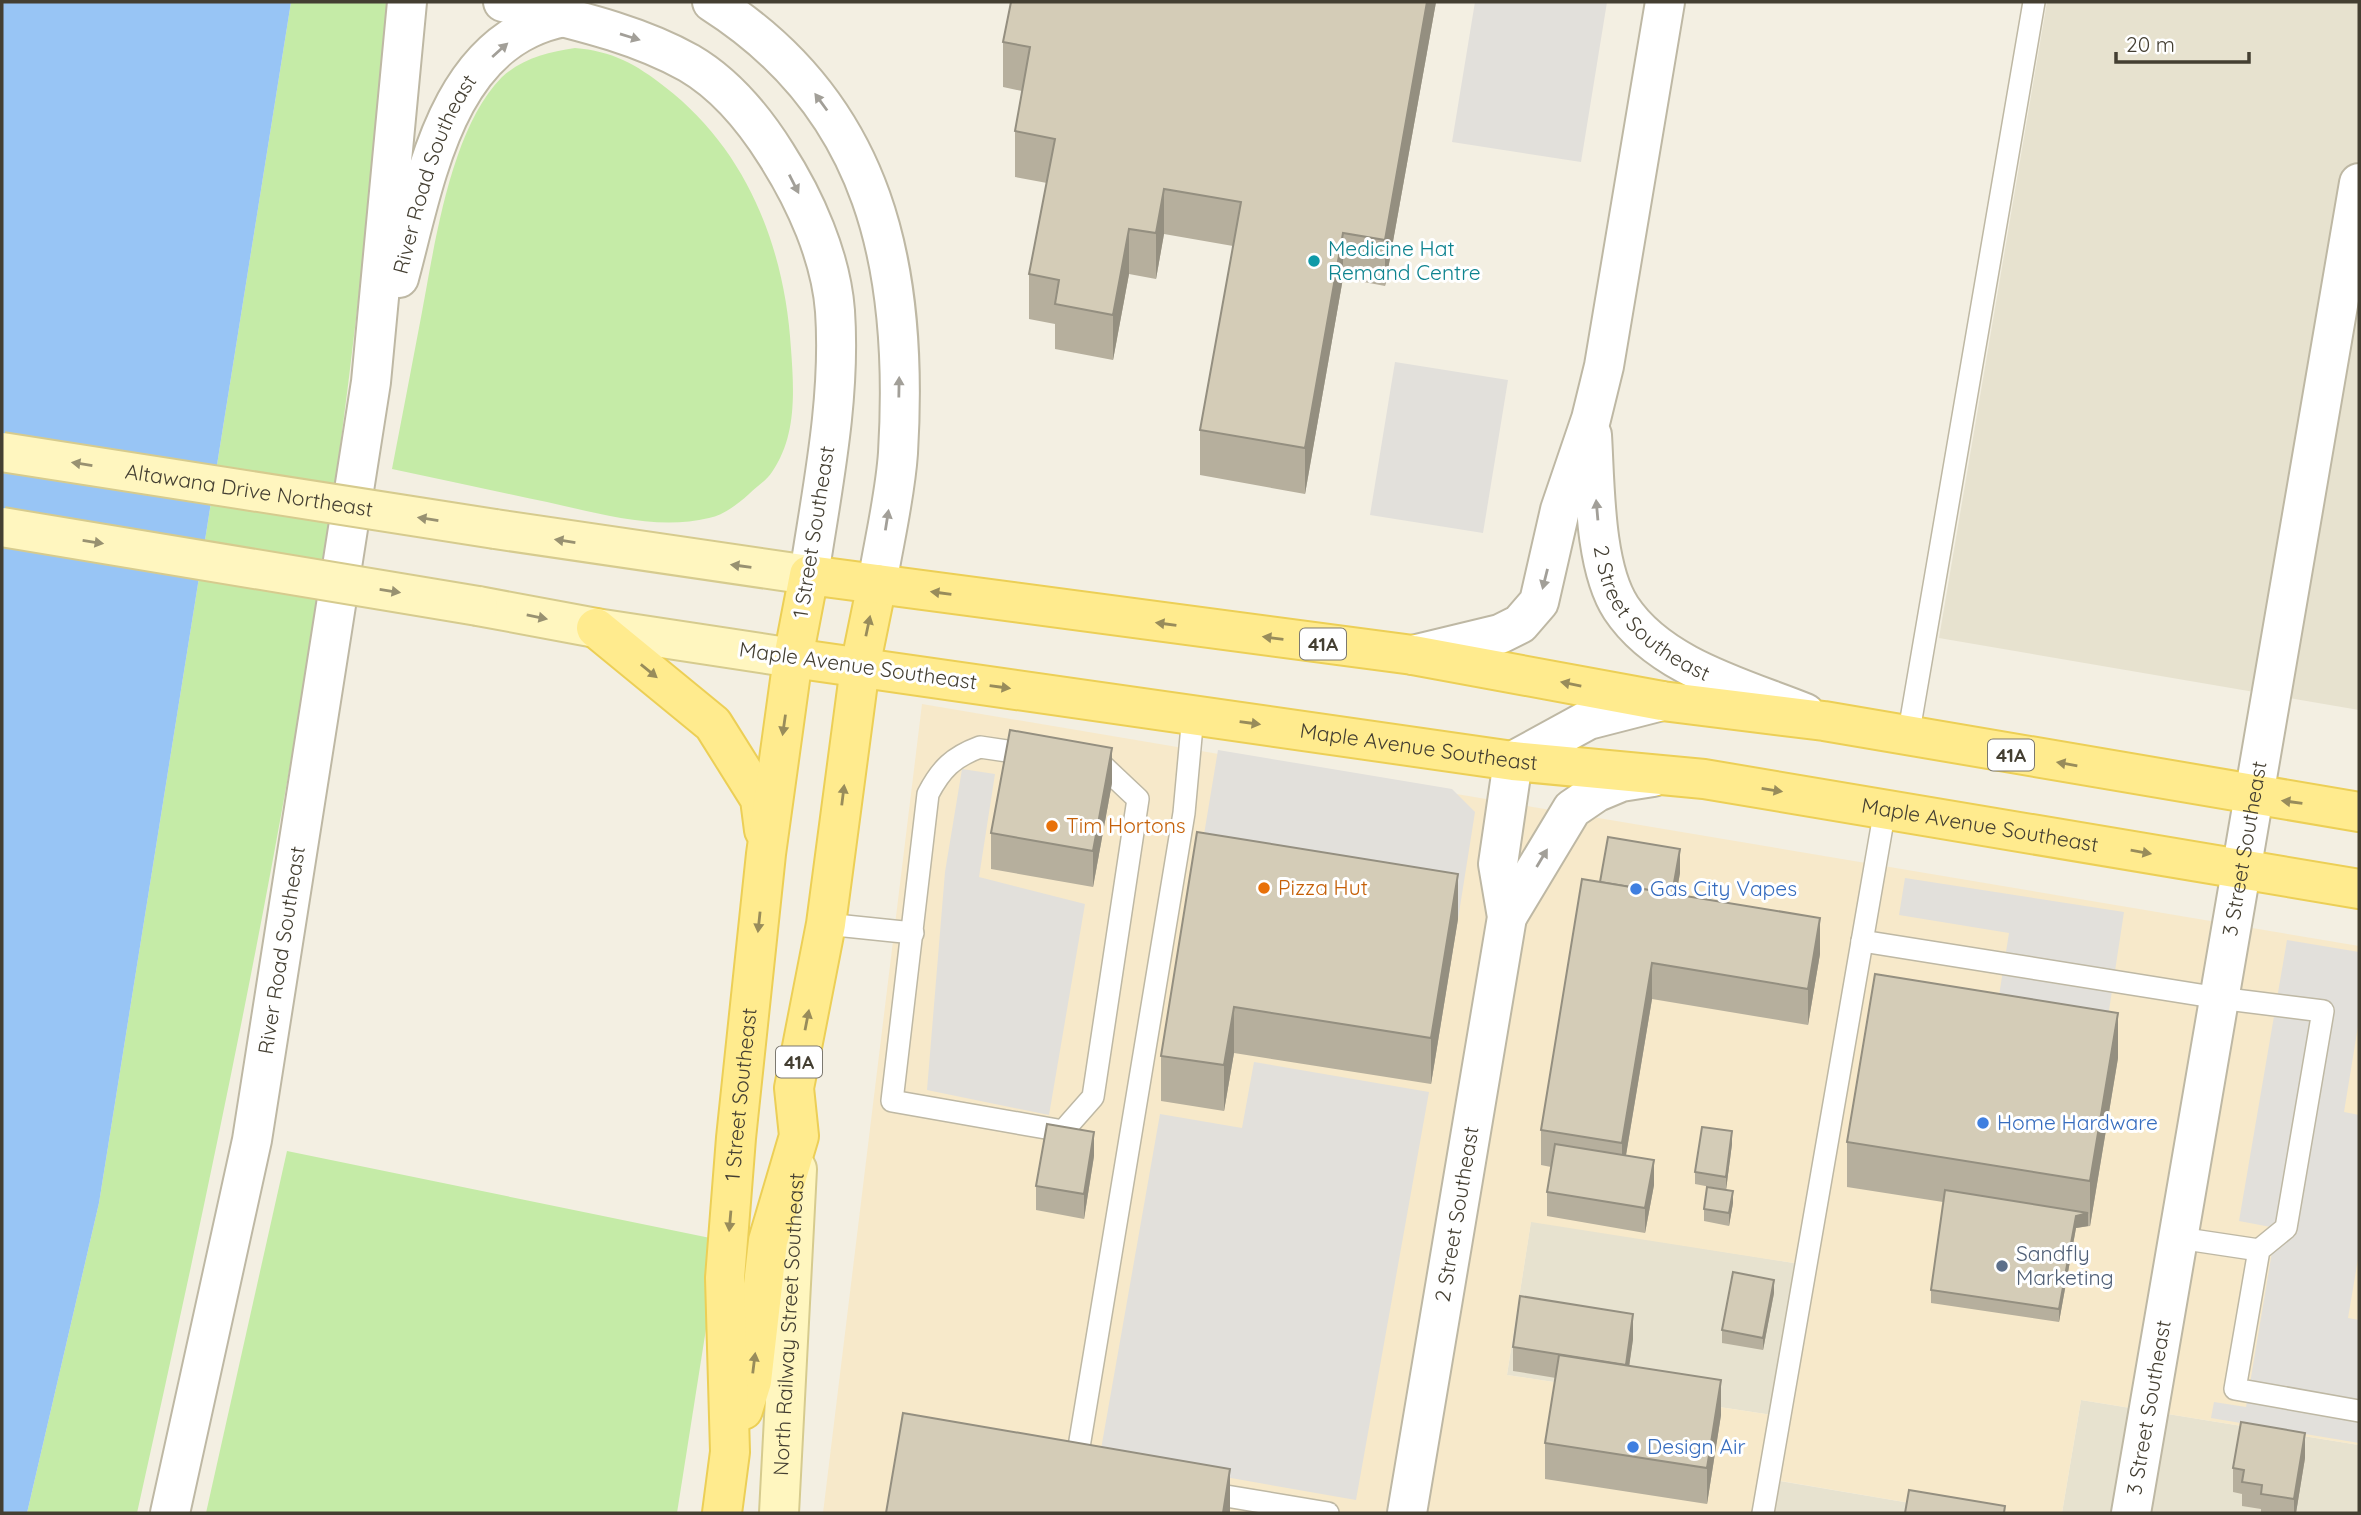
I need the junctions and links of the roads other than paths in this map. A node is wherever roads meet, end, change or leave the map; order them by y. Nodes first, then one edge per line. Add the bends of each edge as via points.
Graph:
1 (407, 2) edge
2 (503, 2) edge
3 (712, 2) edge
4 (1665, 2) edge
5 (2034, 2) edge
6 (564, 18) junction
7 (2359, 183) edge
8 (371, 382) junction
9 (1591, 419) junction
10 (2, 452) edge
11 (2, 527) edge
12 (809, 575) junction
13 (877, 584) junction
14 (596, 628) junction
15 (1413, 655) junction
16 (793, 657) junction
17 (860, 667) junction
18 (1662, 701) junction
19 (1194, 715) junction
20 (1824, 721) junction
21 (1908, 737) junction
22 (1513, 761) junction
23 (1704, 779) junction
24 (2254, 797) junction
25 (1885, 809) junction
26 (2359, 812) edge
27 (766, 854) junction
28 (2242, 869) junction
29 (2359, 889) edge
30 (1507, 917) junction
31 (826, 924) junction
32 (913, 933) junction
33 (1862, 941) junction
34 (2219, 998) junction
35 (799, 1136) junction
36 (2179, 1238) junction
37 (2259, 1250) junction
38 (2359, 1411) edge
39 (730, 1452) junction
40 (1099, 1475) edge
41 (1175, 1488) edge
42 (170, 1513) edge
43 (722, 1513) edge
44 (779, 1513) edge
45 (1328, 1513) edge
46 (1407, 1513) edge
47 (1763, 1513) edge
48 (2131, 1513) edge

1 - 8 street, River Road Southeast
2 - 6 street, 1 Street Southeast
13 -> 3 street, 1 Street Southeast via 898,455 899,381 894,290 879,218 839,126 811,88 773,47
4 - 9 street, 2 Street Southeast via 1604,366
5 - 21 lane
8 -> 6 street, River Road Southeast via 436,139 458,96 472,75 504,45 536,23
6 -> 12 street, 1 Street Southeast via 650,44 691,64 730,94 794,182 827,268 835,310 829,440
7 - 24 street, 3 Street Southeast
8 - 42 street, River Road Southeast via 252,1139
9 -> 15 street, 2 Street Southeast via 1560,510 1539,602 1520,624 1500,634
20 -> 9 street, 2 Street Southeast via 1676,657 1649,639 1620,607 1602,551
12 -> 10 main road, Altawana Drive Northeast, bridge
11 -> 14 main road, Maple Avenue Southeast, bridge
12 - 13 main road, 41A
12 - 16 main road, 1 Street Southeast / 41A
15 -> 13 main road, 41A
17 -> 13 main road, 1 Street Southeast / 41A
14 - 16 main road, Maple Avenue Southeast
14 -> 27 main road via 713,724 760,799
18 -> 15 main road, 41A
16 - 17 main road, Maple Avenue Southeast
16 -> 27 main road, 1 Street Southeast / 41A
17 -> 19 main road, Maple Avenue Southeast
31 -> 17 main road, 1 Street Southeast / 41A
18 - 20 main road, 41A
18 - 22 street via 1588,720
19 -> 22 main road, Maple Avenue Southeast
19 - 40 lane via 1184,813 1074,1471
20 - 21 main road, 41A
24 -> 21 main road, 41A
22 - 23 main road, Maple Avenue Southeast
22 - 30 street, 2 Street Southeast via 1498,864
23 -> 25 main road, Maple Avenue Southeast
30 -> 23 street, 2 Street Southeast via 1572,809 1597,792 1644,776
26 -> 24 main road, 41A
24 - 28 street, 3 Street Southeast
25 -> 28 main road, Maple Avenue Southeast
25 - 33 lane
27 -> 39 main road, 1 Street Southeast / 41A via 725,1278
28 - 29 main road, Maple Avenue Southeast
28 - 34 street, 3 Street Southeast
30 - 46 street, 2 Street Southeast
31 - 32 lane
35 -> 31 main road, 1 Street Southeast / 41A via 794,1088
32 - 32 lane via 928,794 941,770 958,755 980,747 1102,765 1138,799 1093,1097 1063,1131 892,1101
33 - 34 lane
33 - 47 lane
34 - 36 street, 3 Street Southeast
34 - 37 lane via 2323,1011 2286,1228
39 -> 35 main road, 1 Street Southeast / 41A via 752,1381 768,1241
35 - 44 main road, North Railway Street Southeast
36 - 37 lane
36 - 48 street, 3 Street Southeast
37 - 38 lane via 2235,1389
39 - 43 main road, 1 Street Southeast / 41A
41 - 45 lane

